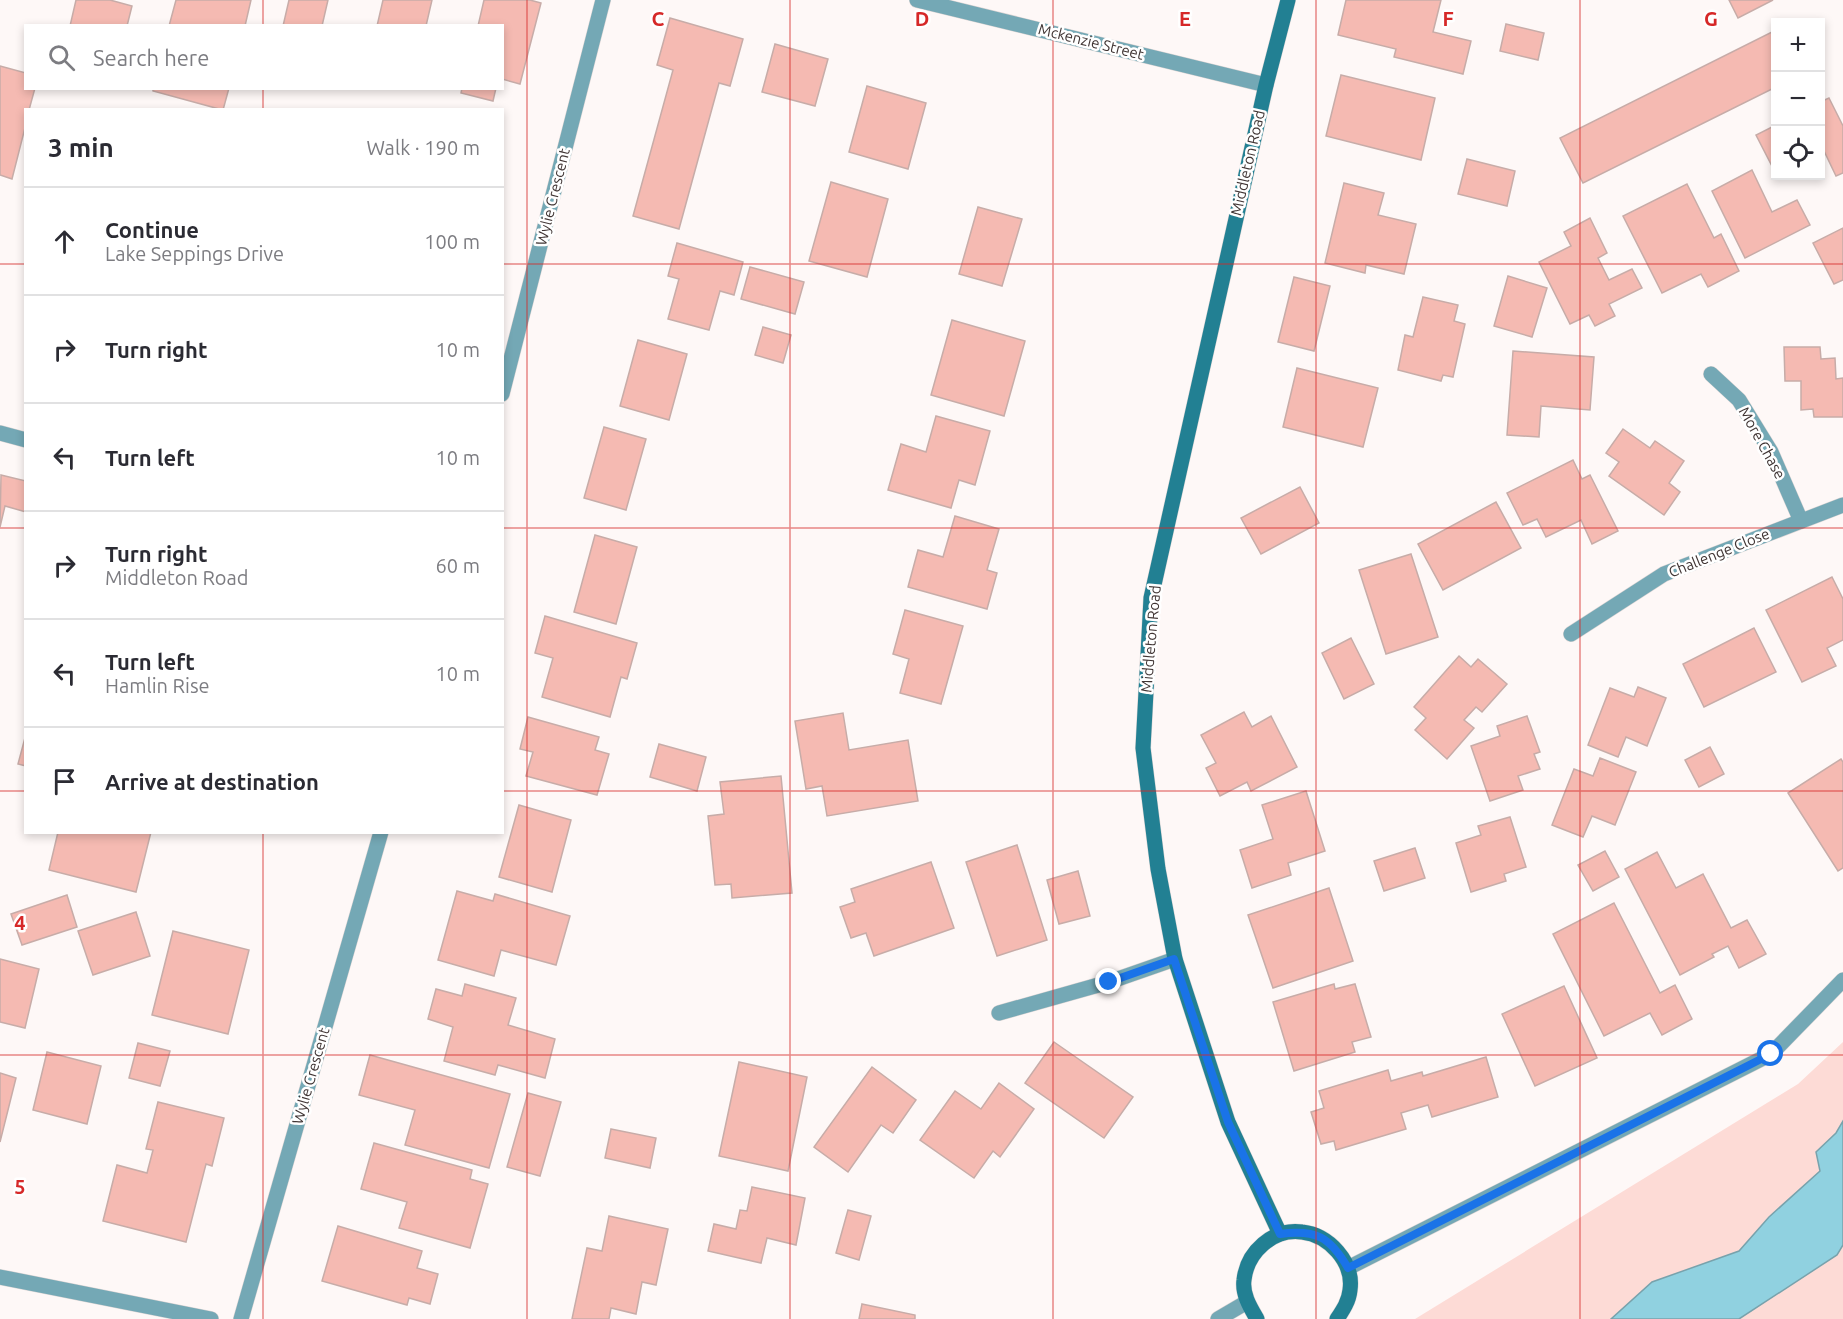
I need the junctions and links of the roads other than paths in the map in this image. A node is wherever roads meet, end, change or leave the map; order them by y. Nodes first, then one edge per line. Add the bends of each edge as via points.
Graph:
1 (603, 0) edge
2 (917, 0) edge
3 (1288, 0) edge
4 (1266, 84) junction
5 (1711, 374) dead end
6 (504, 386) edge
7 (0, 434) edge
8 (24, 440) edge
9 (1843, 505) edge
10 (1801, 521) junction
11 (1571, 634) dead end
12 (380, 834) edge
13 (1174, 959) junction
14 (1843, 980) edge
15 (999, 1013) dead end
16 (1280, 1234) junction
17 (1348, 1268) junction
18 (0, 1277) edge
19 (1247, 1302) junction
20 (211, 1319) edge
21 (241, 1319) edge
22 (1218, 1319) edge
23 (1257, 1319) edge
24 (1337, 1319) edge

1 - 6 street, Wylie Crescent
2 - 4 street, Mckenzie Street
3 - 4 main road, Middleton Road
4 - 13 main road, Middleton Road via 1151,598 1143,748
5 - 10 street, More Chase via 1739,400 1771,452
7 - 8 street
9 - 10 street, Challenge Close
10 - 11 street, Challenge Close via 1664,574
12 - 21 street, Wylie Crescent
13 - 15 street
13 - 16 main road, Middleton Road via 1228,1122
14 - 17 street via 1771,1054
16 - 17 main road via 1301,1231 1321,1237 1338,1250
16 - 19 main road via 1262,1244 1249,1261 1244,1281
17 - 24 main road via 1351,1288
18 - 20 street
19 - 22 street
19 - 23 main road

